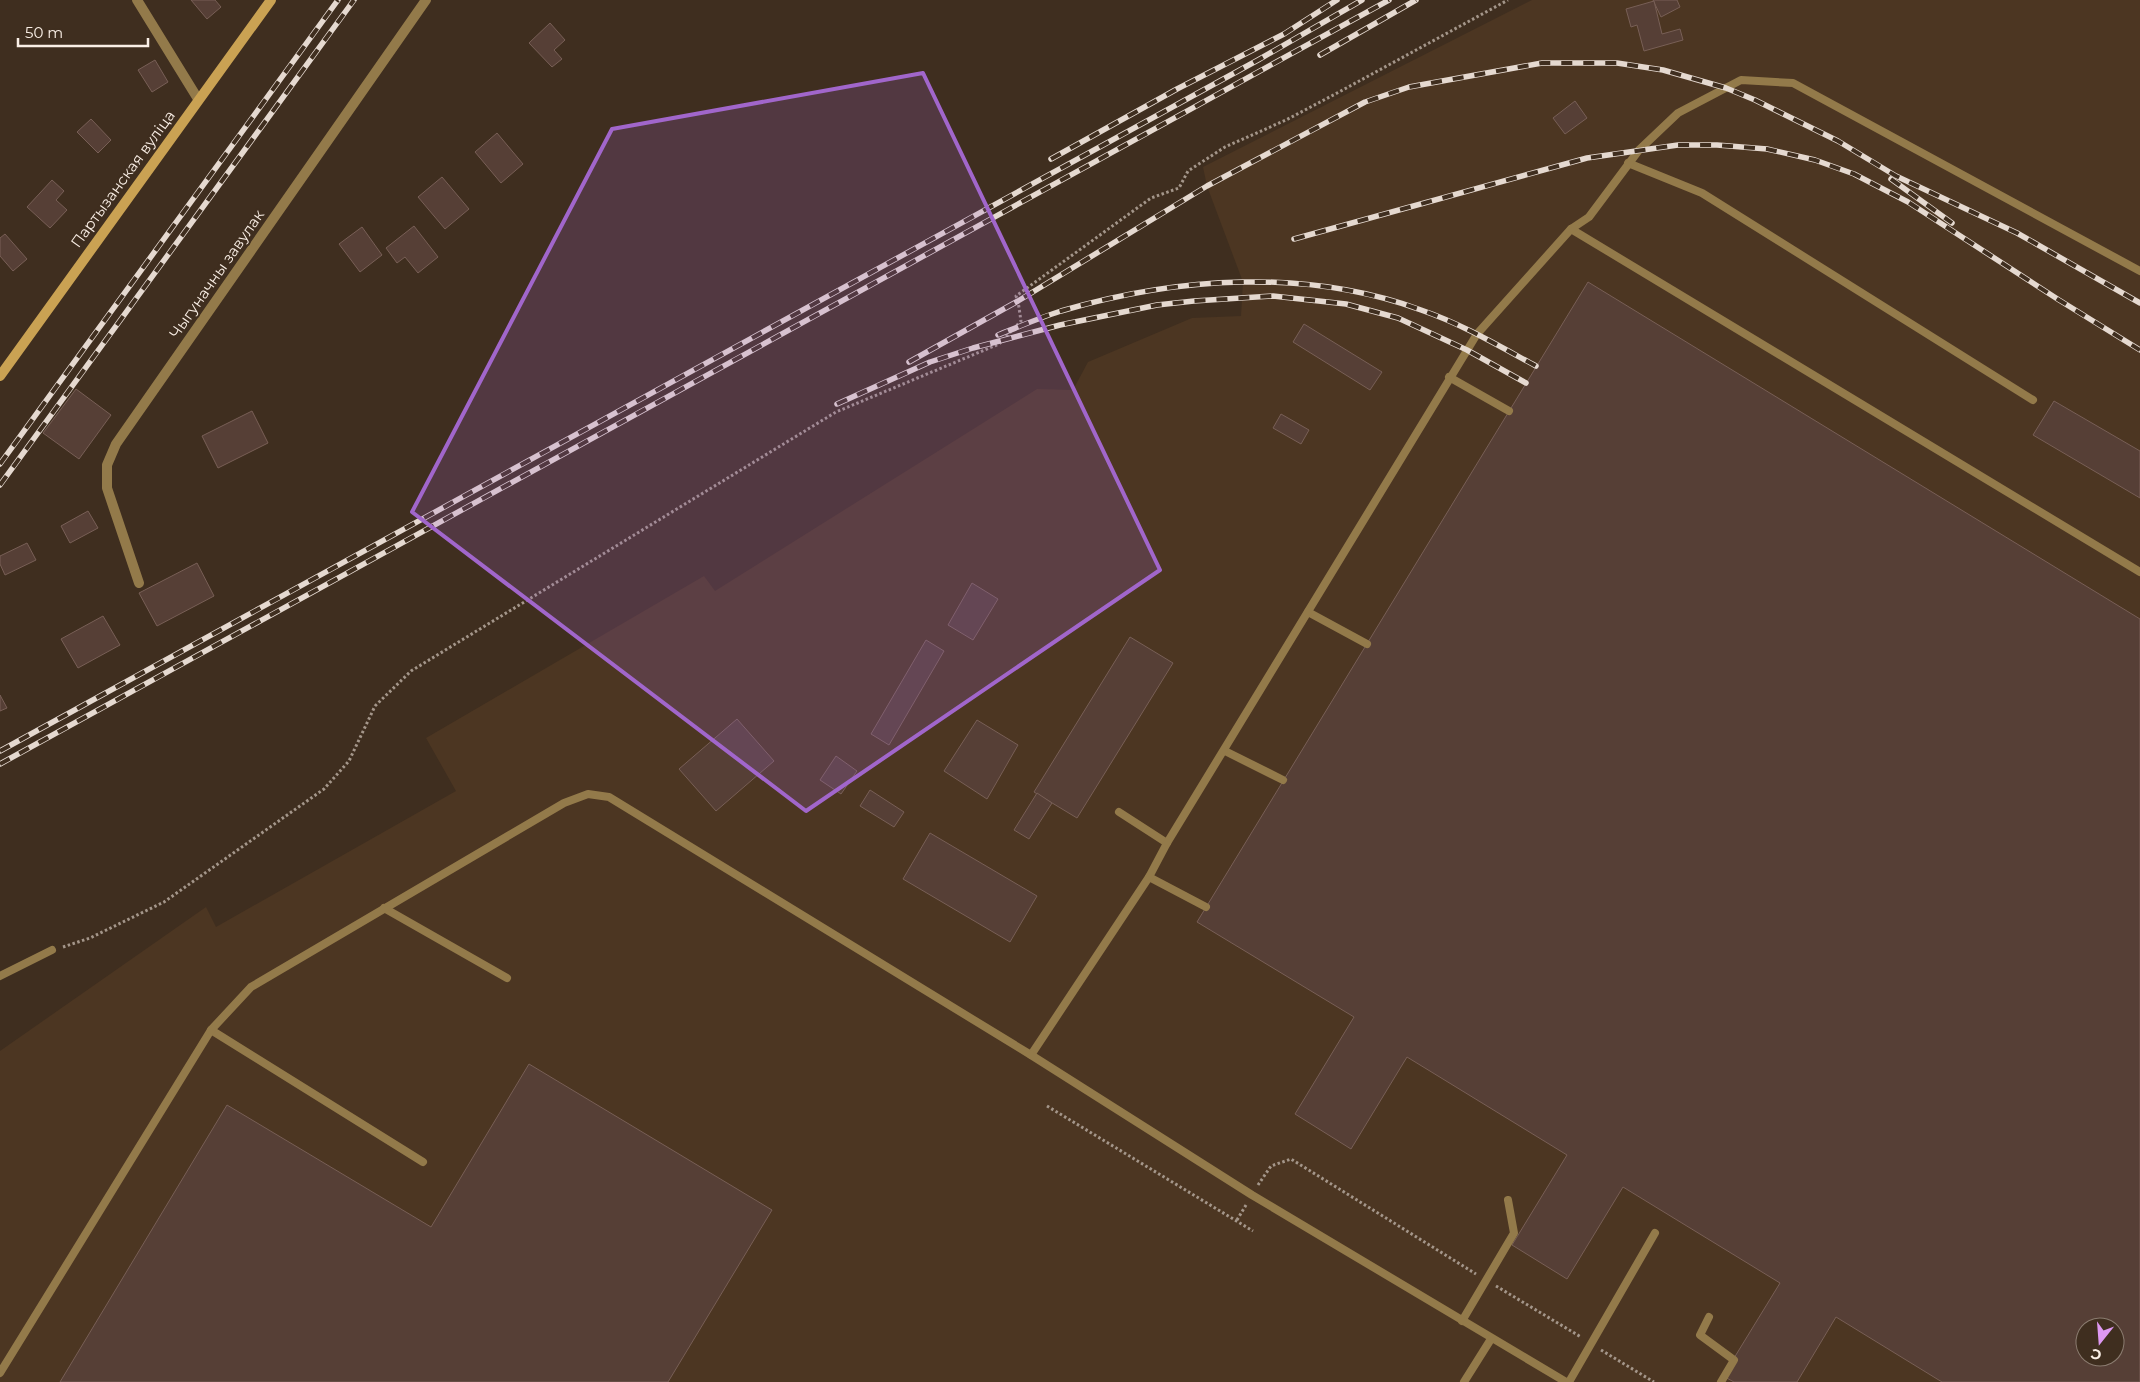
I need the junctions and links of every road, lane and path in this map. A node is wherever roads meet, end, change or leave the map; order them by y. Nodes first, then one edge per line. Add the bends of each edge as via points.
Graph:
1 (137, 0) edge
2 (270, 0) edge
3 (426, 0) edge
4 (1508, 0) edge
5 (198, 100) junction
6 (1628, 163) junction
7 (1571, 229) junction
8 (2140, 271) edge
9 (0, 376) edge
10 (1449, 377) junction
11 (2034, 400) dead end
12 (1509, 411) dead end
13 (2140, 572) edge
14 (139, 583) dead end
15 (1308, 612) junction
16 (1367, 644) dead end
17 (1225, 751) junction
18 (1283, 780) dead end
19 (1119, 812) dead end
20 (1168, 843) junction
21 (1149, 877) junction
22 (1206, 907) dead end
23 (384, 908) junction
24 (52, 950) joint
25 (0, 976) edge
26 (507, 978) dead end
27 (211, 1030) junction
28 (1031, 1055) junction
29 (1047, 1106) dead end
30 (424, 1162) dead end
31 (1252, 1195) junction
32 (1508, 1200) dead end
33 (1236, 1220) junction
34 (1253, 1231) dead end
35 (1655, 1232) dead end
36 (1486, 1280) junction
37 (1709, 1317) dead end
38 (1462, 1321) junction
39 (1491, 1339) junction
40 (1591, 1344) junction
41 (0, 1373) edge
42 (1464, 1382) edge
43 (1567, 1382) edge
44 (1654, 1382) edge
45 (1721, 1382) edge

1 - 5 street
2 - 5 street, Партызанская вуліца
3 - 14 street, Чыгуначны завулак via 116,444 107,465 108,488
4 - 24 path via 1304,111 1225,147 1188,171 1179,188 1151,198 1016,296 1021,322 999,344 836,412 411,671 375,706 349,762 324,789 164,902 90,938
5 - 9 street, Партызанская вуліца
6 - 7 lane via 1589,217
6 - 8 lane via 1678,113 1741,80 1793,83
6 - 11 lane via 1702,193
7 - 10 lane via 1477,334
7 - 13 lane
10 - 12 lane
10 - 15 lane
15 - 16 lane
15 - 17 lane
17 - 18 lane
17 - 20 lane
19 - 20 lane
20 - 21 lane
21 - 22 lane
21 - 28 lane
23 - 26 lane
23 - 27 lane via 251,987
23 - 28 lane via 564,802 588,794 609,797
24 - 25 lane
27 - 30 lane
27 - 41 lane
28 - 31 lane
29 - 33 path
31 - 33 path
31 - 36 path via 1271,1166 1290,1160
31 - 38 lane
32 - 36 lane via 1514,1233
33 - 34 path
35 - 40 lane
36 - 38 lane
36 - 40 path
37 - 45 lane via 1700,1335 1734,1360
38 - 39 lane
39 - 42 lane
39 - 43 lane
40 - 43 lane
40 - 44 path

